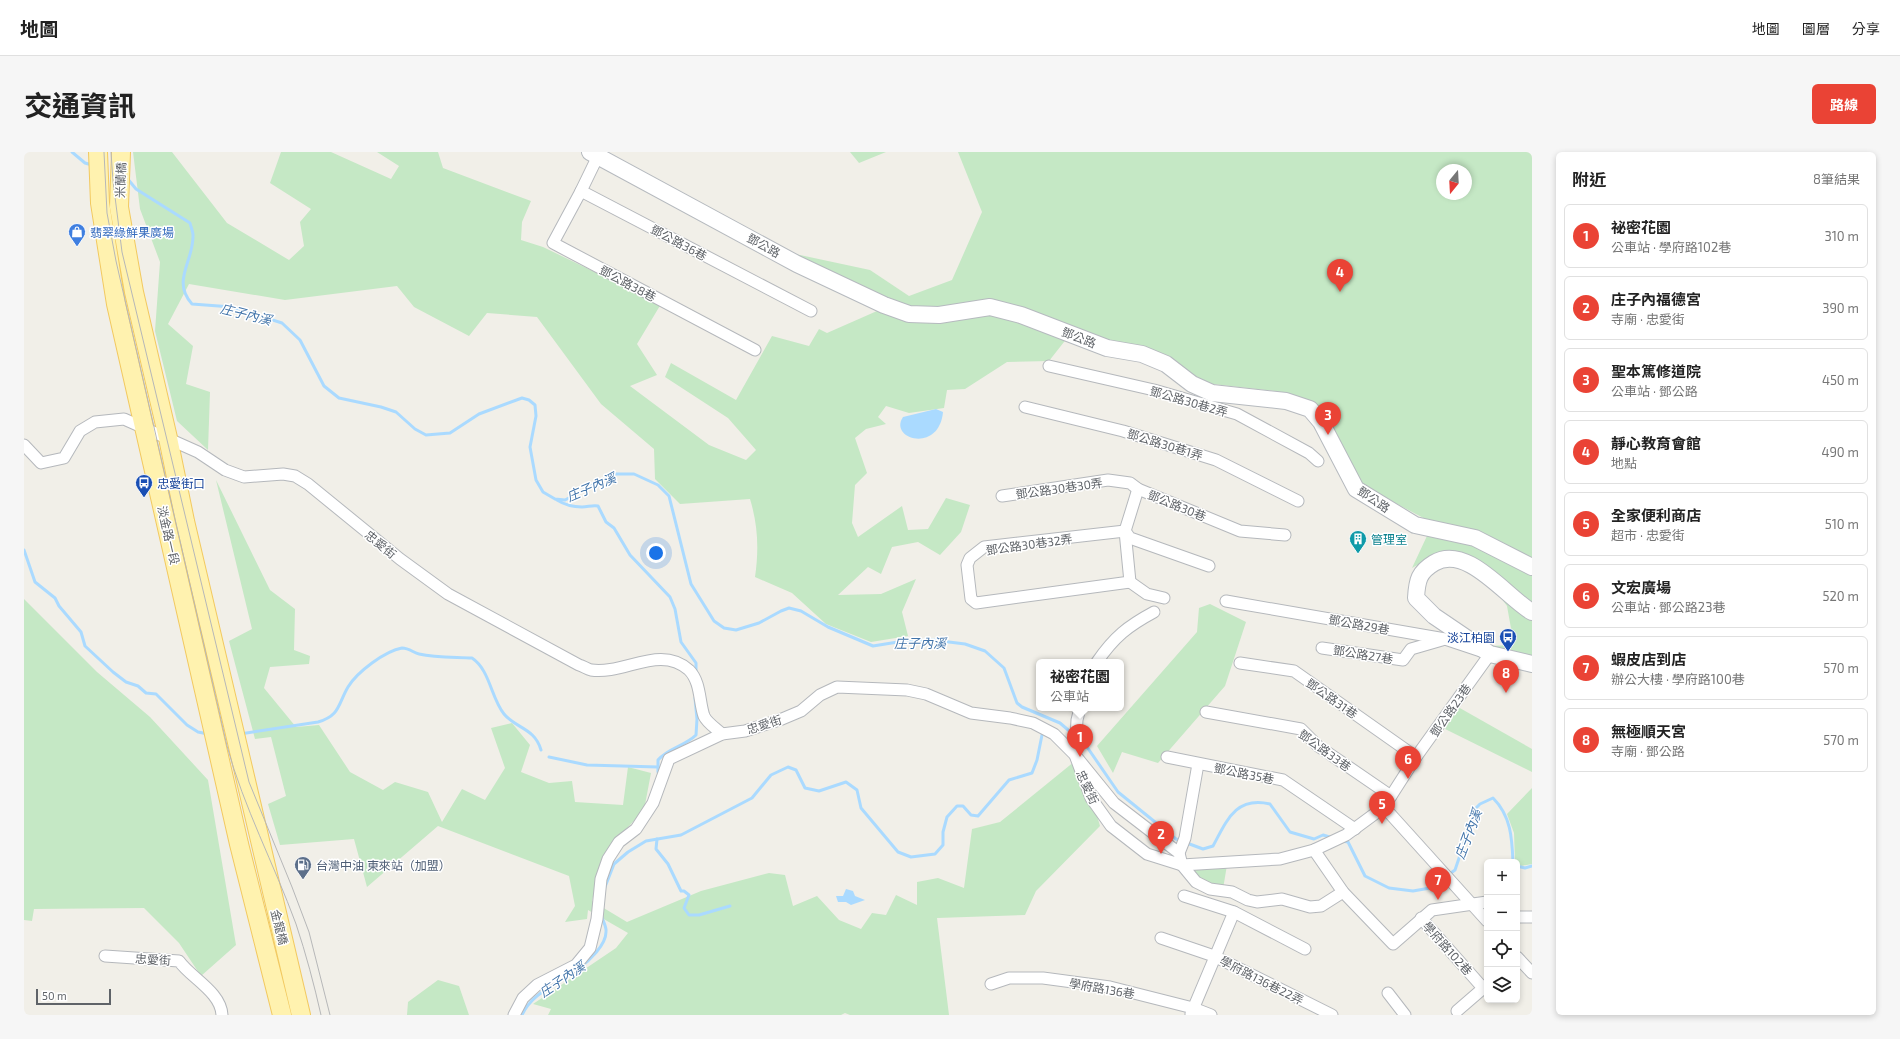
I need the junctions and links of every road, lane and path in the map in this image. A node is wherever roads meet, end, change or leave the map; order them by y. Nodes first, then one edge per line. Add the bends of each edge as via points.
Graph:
1 (98, 152) edge
2 (121, 152) edge
3 (594, 154) edge
4 (581, 190) junction
5 (100, 203) joint
6 (119, 207) joint
7 (811, 311) dead end
8 (756, 350) dead end
9 (1049, 366) dead end
10 (1025, 407) dead end
11 (145, 429) junction
12 (168, 438) junction
13 (24, 444) edge
14 (1318, 461) dead end
15 (1138, 490) junction
16 (1002, 496) dead end
17 (1298, 501) dead end
18 (1125, 531) junction
19 (1285, 535) dead end
20 (1209, 566) dead end
21 (1532, 567) edge
22 (1130, 582) junction
23 (1164, 598) dead end
24 (1226, 601) dead end
25 (1154, 612) dead end
26 (1532, 612) edge
27 (1445, 639) junction
28 (1322, 648) dead end
29 (1490, 654) junction
30 (1099, 659) edge
31 (1240, 663) dead end
32 (1532, 664) edge
33 (1079, 711) edge
34 (1206, 712) dead end
35 (722, 734) junction
36 (1074, 755) junction
37 (1167, 757) dead end
38 (1416, 757) junction
39 (1198, 764) junction
40 (1391, 796) junction
41 (1384, 807) junction
42 (1355, 829) junction
43 (259, 840) joint
44 (239, 844) joint
45 (1314, 850) junction
46 (1180, 853) junction
47 (1182, 865) junction
48 (1343, 892) junction
49 (1184, 896) dead end
50 (1484, 902) edge
51 (1473, 904) junction
52 (1234, 912) junction
53 (1484, 917) edge
54 (1520, 917) edge
55 (1532, 917) edge
56 (1421, 918) junction
57 (1162, 938) dead end
58 (1305, 949) dead end
59 (105, 956) dead end
60 (1214, 956) junction
61 (1520, 962) edge
62 (1532, 973) edge
63 (991, 984) dead end
64 (1484, 986) edge
65 (1484, 988) edge
66 (1388, 993) dead end
67 (1457, 1011) dead end
68 (1192, 1012) edge
69 (222, 1015) edge
70 (282, 1015) edge
71 (301, 1015) edge
72 (514, 1015) edge
73 (1211, 1015) edge
74 (1332, 1015) edge
75 (1405, 1015) edge

1 - 5 main road, 米蘭橋
2 - 6 main road, 米蘭橋
3 - 4 street
3 - 21 street, 鄧公路 via 797,264 903,312 939,315 990,307 1022,315 1106,348 1142,354 1166,364 1192,384 1212,393 1286,401 1310,409 1321,422 1356,489 1415,525 1475,538
4 - 7 street, 鄧公路36巷
4 - 8 street, 鄧公路38巷 via 553,243
5 - 11 main road, 淡金路一段 via 116,304
6 - 12 main road, 淡金路一段 via 134,292
9 - 14 street, 鄧公路30巷2弄 via 1154,390 1237,414 1310,453
10 - 17 street, 鄧公路30巷1弄 via 1123,431 1216,460
11 - 12 street, 忠愛街
11 - 13 street, 忠愛街 via 124,419 95,422 80,431 64,458 52,462 41,463
11 - 44 main road, 淡金路一段
12 - 35 street, 忠愛街 via 198,452 225,470 244,477 283,474 295,476 448,594 579,665 591,670 659,659 675,660 690,671 698,688 705,718
12 - 43 main road, 淡金路一段
15 - 16 street, 鄧公路30巷30弄 via 1130,483 1108,480
15 - 18 street, 鄧公路30巷
15 - 19 street, 鄧公路30巷 via 1240,531
18 - 20 street via 1130,538
18 - 22 street, 鄧公路30巷
18 - 22 street, 鄧公路30巷32弄 via 984,548 970,558 967,565 971,599 976,603
22 - 23 street via 1147,594
24 - 27 street, 鄧公路29巷
25 - 30 street via 1132,624 1110,644
26 - 29 street via 1475,566 1457,560 1440,559 1424,569 1417,583 1416,598 1434,616
27 - 28 street, 鄧公路27巷 via 1411,649 1403,660
27 - 29 street, 鄧公路29巷
29 - 32 street
29 - 38 street, 鄧公路23巷
31 - 38 street, 鄧公路31巷 via 1294,671
33 - 36 street
34 - 40 street, 鄧公路33巷 via 1301,730 1318,746
35 - 36 street, 忠愛街 via 745,731 782,719 801,711 820,695 837,687 907,690 926,694 971,713 1033,723 1054,734
35 - 72 street, 忠愛街 via 669,759 653,803 636,829 619,842 608,859 601,879 597,919 590,948 576,965 537,985 523,998
36 - 46 street via 1114,803
36 - 47 street, 忠愛街 via 1091,798 1111,826 1146,854
37 - 39 street, 鄧公路35巷
38 - 40 street, 鄧公路23巷
39 - 42 street, 鄧公路35巷 via 1283,780
39 - 46 street
40 - 41 street, 鄧公路23巷
41 - 42 street, 忠愛街
41 - 51 street
42 - 45 street, 忠愛街
43 - 71 main road, 金龍橋
44 - 70 main road, 金龍橋
45 - 47 street, 忠愛街 via 1280,859
45 - 48 street, 學府路102巷
46 - 47 street
47 - 48 street via 1196,882 1210,889 1232,892 1257,902 1282,900 1310,907 1321,906
48 - 56 street, 學府路102巷 via 1393,944
49 - 52 street
50 - 51 street
51 - 53 street
51 - 56 street via 1432,910
52 - 58 street
52 - 60 street
54 - 55 street
56 - 64 street, 學府路102巷
57 - 60 street, 學府路136巷22弄
59 - 69 street, 忠愛街 via 179,961 185,970 214,996
60 - 68 street
60 - 74 street, 學府路136巷22弄
61 - 62 street
63 - 68 street, 學府路136巷 via 1009,978 1043,978 1110,987
65 - 67 street, 學府路102巷
66 - 75 street
68 - 73 street, 學府路136巷

